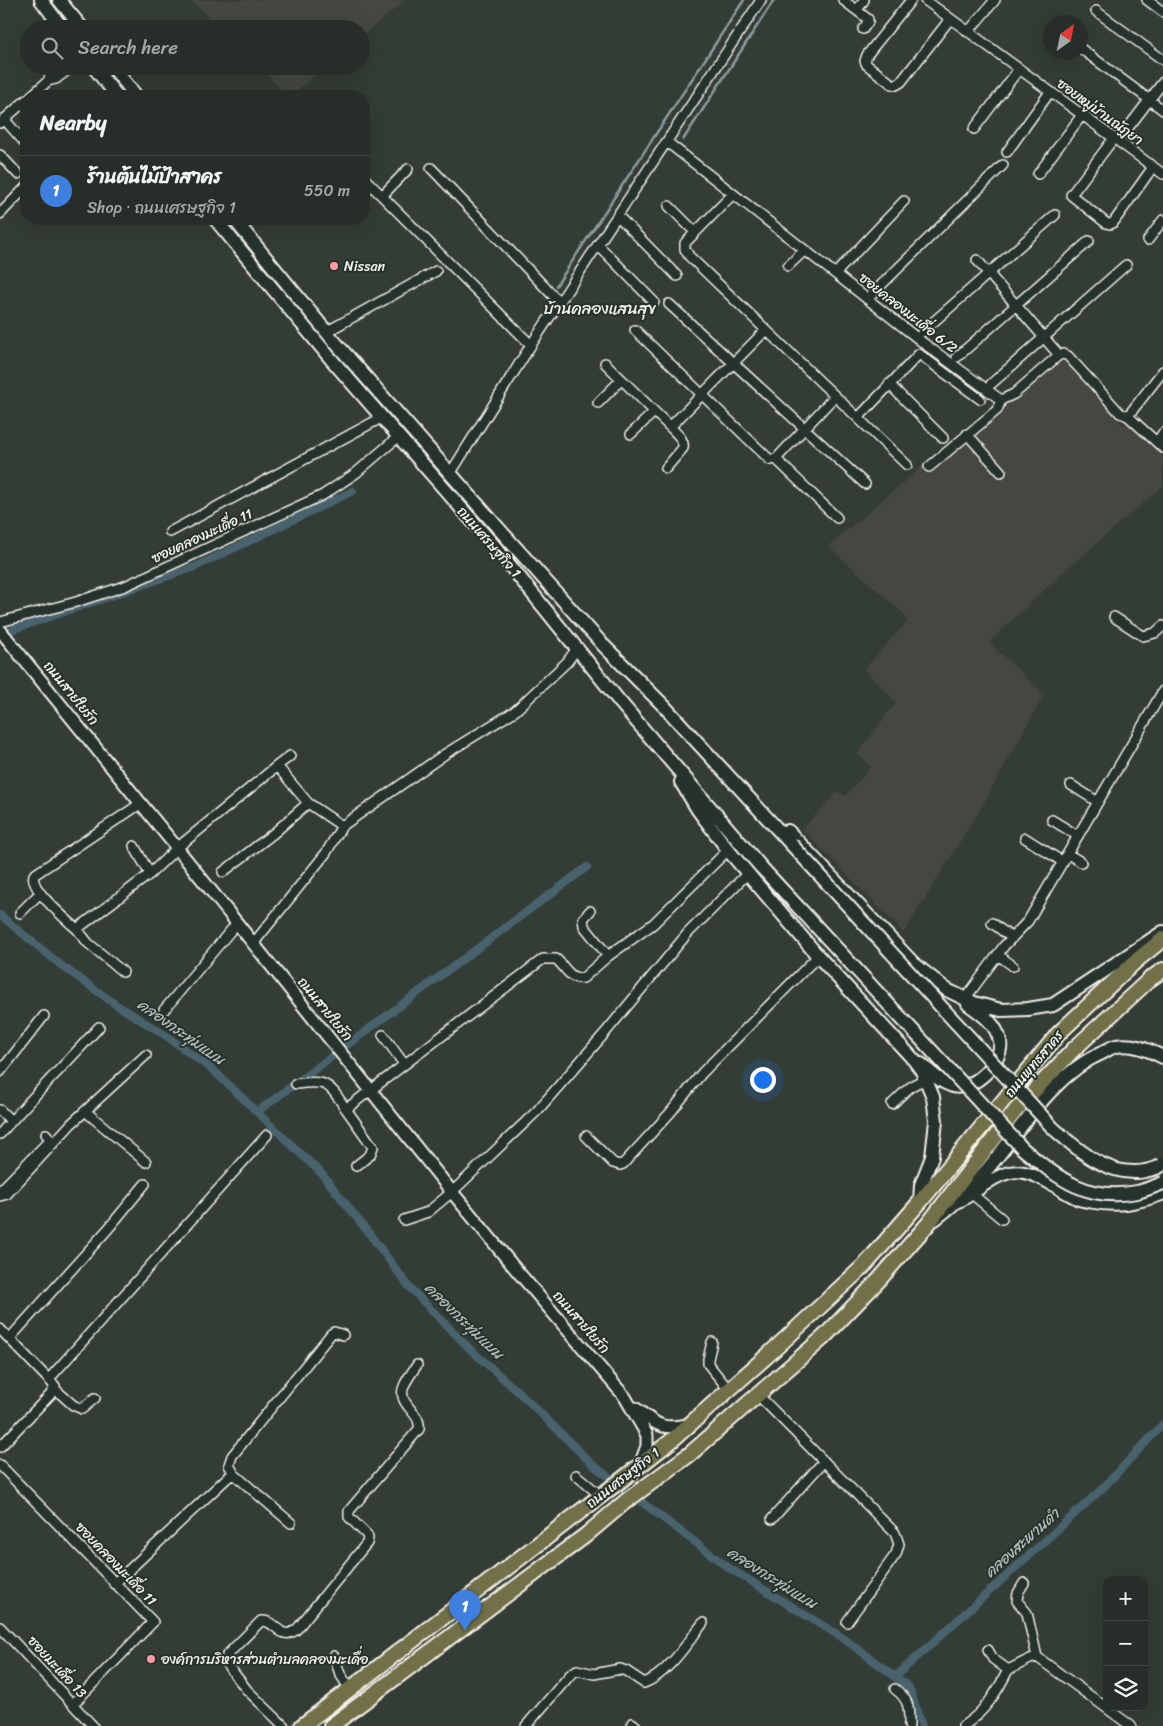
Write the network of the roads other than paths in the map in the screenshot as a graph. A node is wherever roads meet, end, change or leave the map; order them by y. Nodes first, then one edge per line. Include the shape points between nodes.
1 (41, 0) edge
2 (59, 0) edge
3 (761, 0) edge
4 (843, 0) edge
5 (911, 0) edge
6 (925, 0) edge
7 (995, 0) edge
8 (1147, 0) edge
9 (1096, 11) dead end
10 (1163, 12) edge
11 (950, 18) junction
12 (57, 20) edge
13 (76, 20) edge
14 (863, 29) dead end
15 (968, 32) junction
16 (1088, 54) edge
17 (1163, 60) edge
18 (1019, 69) junction
19 (50, 75) edge
20 (61, 75) edge
21 (100, 75) edge
22 (119, 75) edge
23 (48, 81) junction
24 (1163, 82) edge
25 (38, 90) edge
26 (112, 90) edge
27 (131, 90) edge
28 (1050, 92) junction
29 (1149, 100) junction
30 (20, 105) edge
31 (1163, 110) edge
32 (1082, 115) junction
33 (2, 121) edge
34 (974, 129) dead end
35 (20, 138) edge
36 (1116, 140) junction
37 (667, 142) junction
38 (1007, 152) dead end
39 (0, 155) edge
40 (1002, 164) dead end
41 (1153, 167) junction
42 (431, 168) dead end
43 (408, 169) dead end
44 (18, 174) dead end
45 (1038, 174) dead end
46 (1163, 174) edge
47 (370, 184) edge
48 (20, 193) edge
49 (733, 194) junction
50 (382, 196) junction
51 (904, 201) dead end
52 (669, 206) dead end
53 (0, 214) edge
54 (1055, 215) dead end
55 (618, 216) junction
56 (1163, 220) edge
57 (220, 225) edge
58 (239, 225) edge
59 (696, 232) junction
60 (1090, 240) dead end
61 (1148, 240) dead end
62 (598, 246) junction
63 (805, 250) junction
64 (977, 260) dead end
65 (1126, 265) dead end
66 (788, 266) dead end
67 (436, 272) dead end
68 (836, 273) junction
69 (989, 273) junction
70 (677, 276) dead end
71 (867, 299) junction
72 (654, 302) dead end
73 (560, 303) junction
74 (669, 304) dead end
75 (1017, 305) junction
76 (635, 330) dead end
77 (765, 331) junction
78 (922, 332) dead end
79 (330, 336) junction
80 (1044, 336) junction
81 (531, 345) junction
82 (323, 350) junction
83 (1059, 355) junction
84 (957, 357) dead end
85 (604, 363) dead end
86 (734, 363) junction
87 (1163, 371) edge
88 (621, 380) junction
89 (889, 384) junction
90 (992, 384) dead end
91 (702, 395) junction
92 (835, 396) junction
93 (980, 399) dead end
94 (1001, 400) junction
95 (598, 403) dead end
96 (654, 412) junction
97 (1128, 416) junction
98 (381, 418) junction
99 (858, 418) junction
100 (670, 427) junction
101 (805, 428) junction
102 (1163, 433) edge
103 (631, 434) dead end
104 (968, 434) junction
105 (398, 437) junction
106 (943, 438) dead end
107 (1160, 445) edge
108 (776, 459) junction
109 (907, 465) dead end
110 (929, 467) dead end
111 (666, 468) dead end
112 (1001, 472) dead end
113 (450, 474) junction
114 (865, 484) dead end
115 (837, 518) dead end
116 (170, 532) dead end
117 (1114, 618) dead end
118 (0, 622) edge
119 (1163, 626) edge
120 (0, 630) edge
121 (578, 648) junction
122 (1163, 691) edge
123 (707, 753) junction
124 (290, 756) dead end
125 (277, 766) junction
126 (676, 768) junction
127 (1071, 785) dead end
128 (1098, 802) junction
129 (308, 803) junction
130 (140, 804) junction
131 (1052, 820) dead end
132 (342, 826) junction
133 (1078, 836) junction
134 (1025, 838) dead end
135 (134, 846) dead end
136 (177, 848) junction
137 (728, 850) junction
138 (1065, 858) junction
139 (1081, 862) dead end
140 (223, 872) dead end
141 (748, 873) junction
142 (150, 874) junction
143 (40, 893) junction
144 (590, 911) dead end
145 (20, 913) dead end
146 (237, 923) junction
147 (992, 923) dead end
148 (77, 929) junction
149 (1163, 932) edge
150 (1012, 938) junction
151 (1163, 939) edge
152 (253, 944) junction
153 (998, 955) junction
154 (608, 956) junction
155 (818, 956) junction
156 (1013, 966) dead end
157 (1163, 970) edge
158 (123, 972) dead end
159 (947, 990) junction
160 (966, 999) junction
161 (164, 1010) dead end
162 (44, 1016) dead end
163 (100, 1027) dead end
164 (383, 1034) dead end
165 (901, 1046) junction
166 (146, 1055) dead end
167 (1163, 1058) edge
168 (404, 1064) junction
169 (0, 1072) edge
170 (926, 1080) junction
171 (296, 1084) dead end
172 (371, 1090) junction
173 (892, 1104) dead end
174 (346, 1109) junction
175 (0, 1110) edge
176 (85, 1111) junction
177 (11, 1121) junction
178 (0, 1134) edge
179 (46, 1134) dead end
180 (267, 1135) dead end
181 (586, 1136) dead end
182 (146, 1162) dead end
183 (1163, 1164) edge
184 (356, 1166) dead end
185 (1163, 1183) edge
186 (145, 1184) dead end
187 (0, 1191) edge
188 (452, 1192) junction
189 (972, 1194) junction
190 (1163, 1194) edge
191 (0, 1196) edge
192 (920, 1202) junction
193 (955, 1204) junction
194 (1002, 1219) dead end
195 (404, 1220) dead end
196 (928, 1224) junction
197 (0, 1329) edge
198 (343, 1335) dead end
199 (10, 1338) junction
200 (712, 1342) dead end
201 (417, 1365) dead end
202 (49, 1379) junction
203 (55, 1389) junction
204 (729, 1390) junction
205 (758, 1395) junction
206 (95, 1398) dead end
207 (630, 1403) junction
208 (690, 1424) junction
209 (0, 1447) edge
210 (824, 1462) junction
211 (0, 1465) edge
212 (635, 1470) junction
213 (234, 1474) junction
214 (576, 1475) dead end
215 (601, 1496) junction
216 (772, 1519) dead end
217 (291, 1523) dead end
218 (1024, 1583) dead end
219 (114, 1584) junction
220 (847, 1622) dead end
221 (703, 1623) dead end
222 (0, 1627) edge
223 (988, 1650) dead end
224 (334, 1656) dead end
225 (1036, 1657) junction
226 (1008, 1670) junction
227 (350, 1689) junction
228 (895, 1689) dead end
229 (73, 1704) junction
230 (333, 1725) edge
231 (93, 1726) edge
232 (284, 1726) edge
233 (302, 1726) edge
234 (526, 1726) edge
235 (910, 1726) edge
236 (963, 1726) edge
237 (1131, 1726) edge

1 - 12 main road
2 - 13 main road
3 - 37 street
4 - 14 street via 868,19
5 - 11 street via 865,61 892,84 901,82
6 - 11 street, ซอยหมู่บ้านณัฏยา
7 - 15 street
8 - 10 street
9 - 17 street
11 - 15 street, ซอยหมู่บ้านณัฏยา
15 - 18 street, ซอยหมู่บ้านณัฏยา
16 - 29 street
18 - 28 street, ซอยหมู่บ้านณัฏยา
18 - 34 street
19 - 23 street
20 - 23 street
21 - 26 main road
22 - 27 main road
23 - 25 street
24 - 29 street
28 - 32 street, ซอยหมู่บ้านณัฏยา
28 - 38 street
29 - 31 street
29 - 36 street
30 - 33 street
32 - 36 street, ซอยหมู่บ้านณัฏยา
32 - 45 street
33 - 35 street
36 - 41 street, ซอยหมู่บ้านณัฏยา
36 - 41 street via 1071,195 1106,223 1113,223
37 - 49 street, ซอยคลองมะเดื่อ 6/2
37 - 55 street
39 - 44 street
40 - 71 street
41 - 46 street, ซอยหมู่บ้านณัฏยา
42 - 73 street
43 - 50 street
47 - 50 street
48 - 53 street
49 - 59 street
49 - 63 street, ซอยคลองมะเดื่อ 6/2
50 - 81 street
51 - 68 street
52 - 59 street
54 - 69 street
55 - 62 street
55 - 70 street
56 - 61 street
57 - 82 main road, ถนนเศรษฐกิจ 1
58 - 79 main road, ถนนเศรษฐกิจ 1
59 - 77 street via 685,243 689,256
60 - 75 street
62 - 72 street
62 - 73 street
63 - 66 street
63 - 68 street, ซอยคลองมะเดื่อ 6/2
64 - 69 street
65 - 80 street
67 - 79 street
68 - 71 street, ซอยคลองมะเดื่อ 6/2
69 - 75 street
69 - 78 street
71 - 94 street, ซอยคลองมะเดื่อ 6/2
73 - 81 street
74 - 86 street
75 - 80 street
75 - 84 street
76 - 91 street
77 - 86 street
77 - 92 street
79 - 82 main road
79 - 113 main road, ถนนเศรษฐกิจ 1
80 - 83 street
80 - 90 street
81 - 113 street
82 - 98 main road, ถนนเศรษฐกิจ 1
83 - 94 street via 1014,394
83 - 97 street via 1068,356 1120,413
85 - 88 street
86 - 91 street
86 - 101 street
87 - 97 street
88 - 95 street
88 - 96 street
89 - 93 street via 919,354
89 - 99 street
89 - 106 street
91 - 100 street
91 - 108 street via 770,460
92 - 99 street
92 - 101 street
94 - 104 street via 997,410
96 - 100 street
96 - 103 street
97 - 107 street
98 - 105 main road, ถนนเศรษฐกิจ 1
98 - 116 street
99 - 109 street
100 - 111 street via 684,445
101 - 108 street
101 - 114 street
102 - 107 street
104 - 110 street
104 - 112 street
105 - 118 street, ซอยคลองมะเดื่อ 11 via 356,473 323,495 125,586
105 - 121 main road, ถนนเศรษฐกิจ 1 via 496,548
108 - 115 street
113 - 123 main road, ถนนเศรษฐกิจ 1 via 604,646
117 - 119 street via 1143,636 1155,633
120 - 130 street, ถนนสายใยรัก
121 - 126 main road, ถนนเศรษฐกิจ 1
121 - 132 street via 515,711 445,754
122 - 128 street
123 - 159 main road via 734,775 913,963
123 - 183 main road, ถนนเศรษฐกิจ 1, bridge via 1053,1128 1080,1152 1105,1166 1134,1173
124 - 125 street
125 - 129 street
125 - 136 street
126 - 137 main road via 690,798
126 - 185 main road, ถนนเศรษฐกิจ 1, bridge via 761,867 1023,1149 1052,1174 1082,1190 1109,1195 1138,1192
127 - 128 street
128 - 133 street
129 - 132 street
129 - 140 street
130 - 136 street, ถนนสายใยรัก
130 - 143 street via 38,871 33,879
131 - 133 street
132 - 152 street via 326,852
133 - 138 street
134 - 138 street
135 - 142 street
136 - 142 street
136 - 146 street, ถนนสายใยรัก
137 - 141 main road
137 - 154 street via 653,924
138 - 139 street
138 - 150 street via 1028,922
141 - 155 main road
141 - 188 street via 687,934 537,1111
142 - 148 street
143 - 145 street
143 - 148 street
144 - 154 street via 583,919 584,926
146 - 152 street, ถนนสายใยรัก
146 - 161 street
147 - 150 street
148 - 158 street via 88,943
149 - 160 main road via 1053,1004 1002,1010
150 - 153 street
151 - 192 main road, ถนนพุทธสาคร via 1059,1033
152 - 172 street, ถนนสายใยรัก
153 - 156 street
153 - 160 street
154 - 168 street via 579,979 570,976 556,959 543,959
155 - 165 main road
155 - 181 street via 702,1073 623,1164 613,1162
157 - 196 main road, ถนนพุทธสาคร via 1074,1049 1016,1110
159 - 160 main road
159 - 165 main road via 996,1028 1001,1043 990,1069 974,1082 955,1087 932,1074
162 - 169 street
163 - 177 street
164 - 168 street
165 - 170 main road
166 - 176 street
167 - 193 main road via 1142,1046 1116,1046 1090,1058 1068,1074 1046,1097
168 - 172 street
170 - 173 street via 913,1084
170 - 192 main road via 933,1097 936,1121 932,1157 921,1185
171 - 174 street via 322,1082 333,1090
172 - 174 street
172 - 188 street, ถนนสายใยรัก
174 - 184 street via 373,1147 370,1155
175 - 177 street
176 - 182 street
176 - 191 street via 17,1185
177 - 178 street
179 - 187 street via 50,1140
180 - 202 street
186 - 199 street via 108,1230
188 - 195 street via 428,1212
188 - 207 street, ถนนสายใยรัก
189 - 190 street via 996,1177 1024,1172 1078,1200 1109,1205 1141,1202
189 - 193 street
189 - 194 street
192 - 204 main road, ถนนเศรษฐกิจ 1 via 865,1265
193 - 196 main road
196 - 205 main road, ถนนเศรษฐกิจ 1 via 824,1338
197 - 199 street
198 - 213 street via 331,1334 249,1435 230,1460
199 - 202 street
200 - 204 street via 708,1364
201 - 232 street via 404,1385 402,1398 417,1418 419,1429 349,1510 349,1517 367,1535 367,1543 297,1630 284,1634 269,1622 261,1621 227,1655 226,1663 234,1675
202 - 203 street
203 - 206 street via 82,1409
203 - 209 street
204 - 208 main road, ถนนเศรษฐกิจ 1
205 - 210 street
205 - 230 main road, ถนนเศรษฐกิจ 1 via 690,1454 586,1535
207 - 208 street, ถนนสายใยรัก via 653,1423 664,1427
207 - 212 street, ถนนสายใยรัก via 647,1435 647,1446
208 - 212 main road, ถนนเศรษฐกิจ 1
210 - 216 street
210 - 220 street via 895,1533 900,1544
211 - 219 street, ซอยคลองมะเดื่อ 11
212 - 215 main road, ถนนเศรษฐกิจ 1
213 - 217 street
213 - 219 street
214 - 215 street
215 - 227 main road, ถนนเศรษฐกิจ 1
218 - 225 street via 1017,1601 1027,1613
219 - 229 street, ซอยคลองมะเดื่อ 11 via 153,1622
221 - 234 street via 655,1678 644,1683 620,1669 594,1674 578,1670
222 - 229 street, ซอยมะเดื่อ 13
223 - 226 street via 993,1660
224 - 227 street
225 - 226 street
225 - 237 street
226 - 236 street via 988,1704
227 - 233 main road, ถนนเศรษฐกิจ 1
228 - 235 street via 907,1700
229 - 231 street, ซอยมะเดื่อ 13

